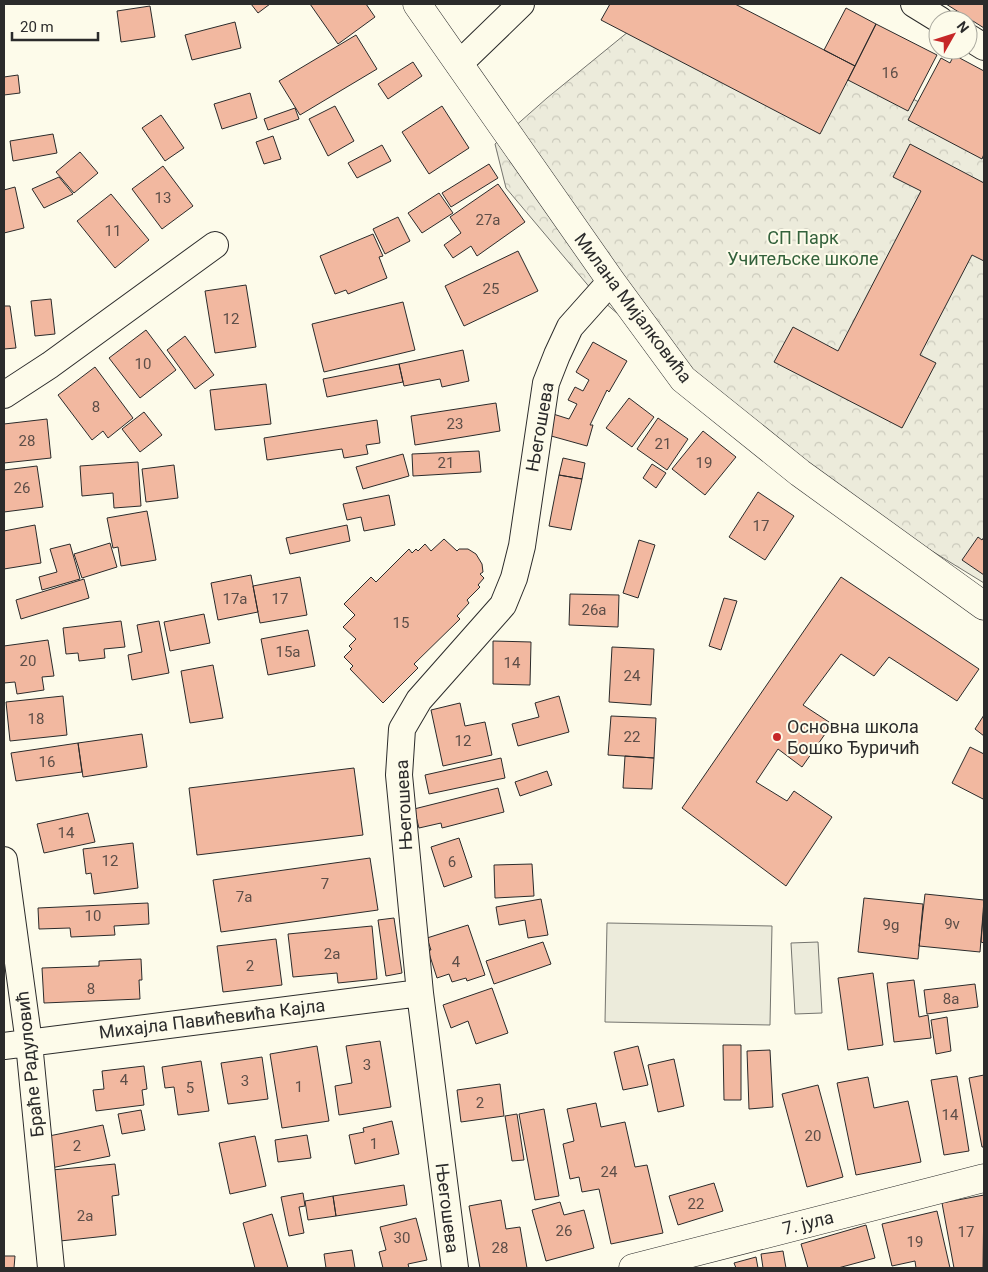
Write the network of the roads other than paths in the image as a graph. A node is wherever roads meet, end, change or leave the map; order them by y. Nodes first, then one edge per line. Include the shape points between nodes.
1 (417, 4) edge
2 (521, 4) edge
3 (914, 4) edge
4 (928, 13) edge
5 (459, 64) junction
6 (215, 245) dead end
7 (611, 281) junction
8 (4, 395) edge
9 (984, 606) edge
10 (4, 860) edge
11 (420, 993) junction
12 (16, 1044) edge
13 (984, 1178) edge
14 (51, 1268) edge
15 (455, 1268) edge
16 (632, 1268) edge

1 - 5 street, Милана Мијалковића
2 - 5 street
3 - 4 street
5 - 7 street, Милана Мијалковића
6 - 8 street
7 - 9 street, Милана Мијалковића via 683,379 800,473
7 - 11 street, Његошева via 570,327 546,383 522,546 504,605 419,700 402,729 399,775
10 - 12 street, Браће Радуловић
11 - 12 street, Михајла Павићевића Кајла
11 - 15 street, Његошева
12 - 14 street, Браће Радуловић
13 - 16 street, 7. јула

